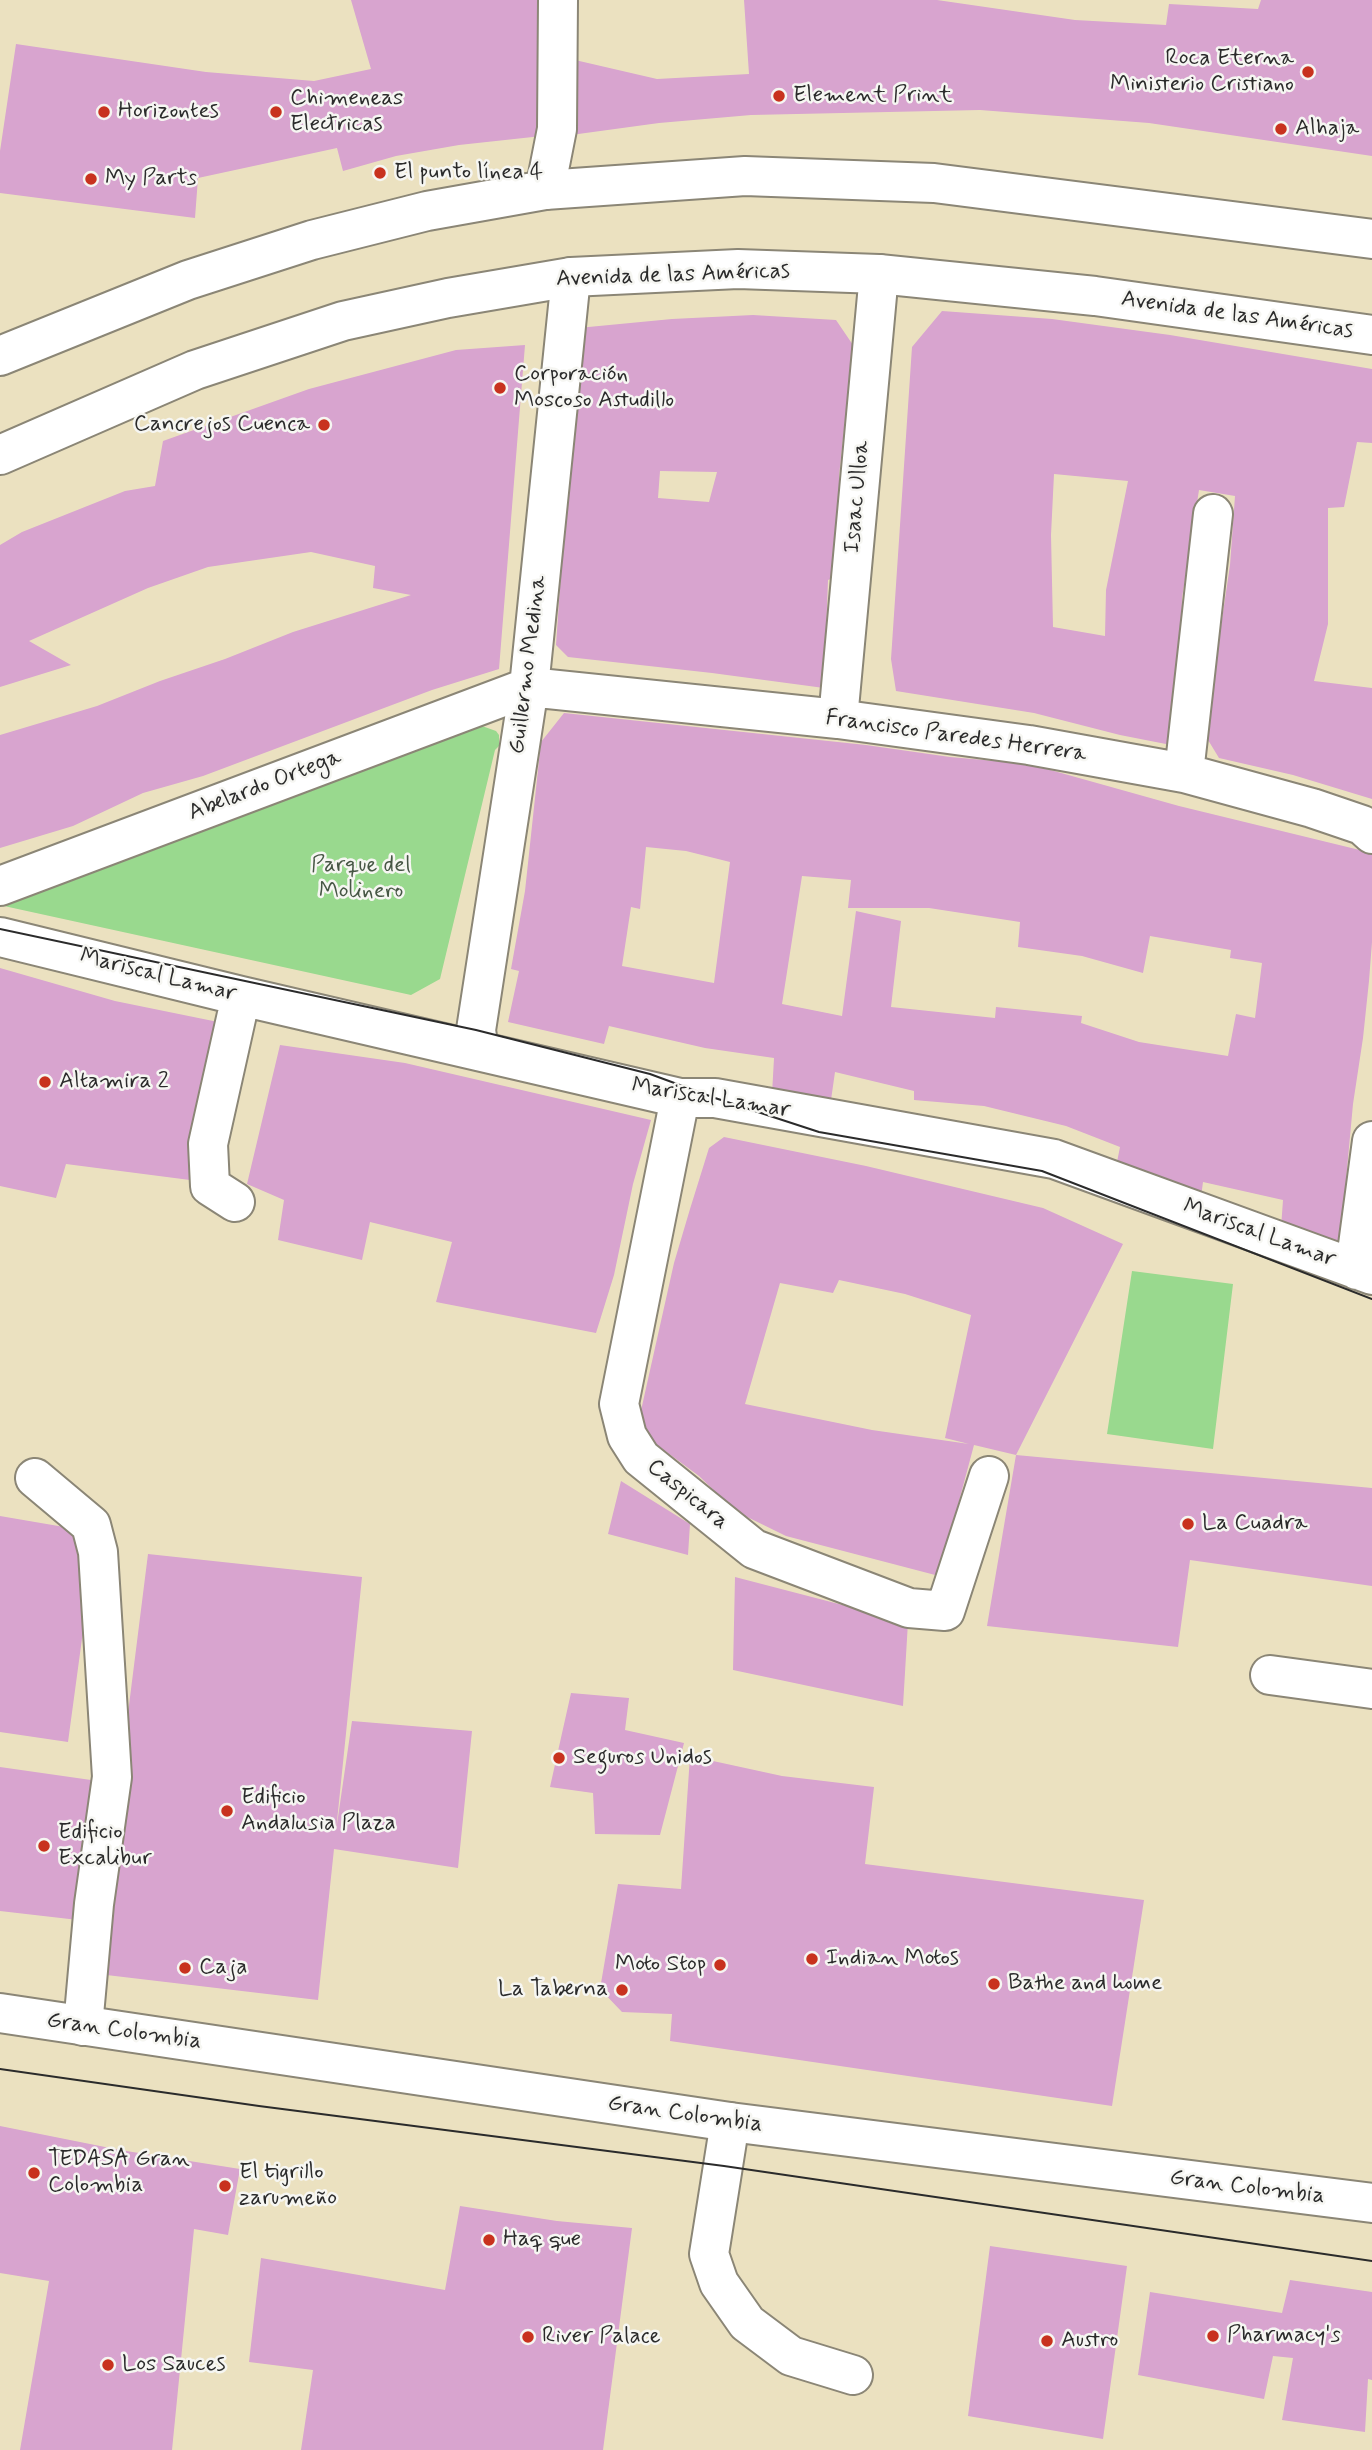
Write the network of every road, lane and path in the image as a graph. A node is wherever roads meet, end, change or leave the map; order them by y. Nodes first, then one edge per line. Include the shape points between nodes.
1 (558, 0) edge
2 (545, 190) junction
3 (1372, 239) edge
4 (879, 274) junction
5 (571, 277) junction
6 (1372, 335) edge
7 (0, 356) edge
8 (0, 455) edge
9 (1213, 514) dead end
10 (529, 687) junction
11 (838, 719) junction
12 (1184, 773) junction
13 (1372, 834) edge
14 (0, 886) edge
15 (0, 937) edge
16 (241, 996) junction
17 (479, 1051) junction
18 (680, 1098) junction
19 (1372, 1141) edge
20 (235, 1202) dead end
21 (1364, 1273) edge
22 (989, 1476) dead end
23 (35, 1478) dead end
24 (1270, 1675) dead end
25 (1372, 1689) edge
26 (0, 2013) edge
27 (83, 2026) junction
28 (730, 2122) junction
29 (1372, 2203) edge
30 (853, 2375) dead end

1 - 2 street via 557,129
2 - 3 street via 744,176 934,183
2 - 7 street via 427,211 312,240 188,280
4 - 5 street, Avenida de las Américas via 738,269
4 - 6 street, Avenida de las Américas via 1096,296
4 - 11 street, Isaac Ulloa
5 - 8 street, Avenida de las Américas via 343,321 195,370
5 - 10 street, Guillermo Medina
9 - 12 street
10 - 11 street, Francisco Paredes Herrera
10 - 14 street, Abelardo Ortega
10 - 17 street, Guillermo Medina via 475,1030
11 - 12 street, Francisco Paredes Herrera via 1029,745
12 - 13 street, Francisco Paredes Herrera via 1312,808 1362,825
15 - 16 street, Mariscal Lamar
16 - 17 street, Mariscal Lamar
16 - 20 street via 208,1144 211,1186
17 - 18 street, Mariscal Lamar
18 - 21 street, Mariscal Lamar via 715,1098 1054,1159
18 - 22 street, Caspicara via 619,1404 626,1436 641,1458 754,1549 909,1608 945,1611
19 - 21 street via 1356,1260
23 - 27 street via 90,1525 98,1552 112,1777
24 - 25 street
26 - 27 street, Gran Colombia
27 - 28 street, Gran Colombia
28 - 29 street, Gran Colombia
28 - 30 street via 709,2254 719,2283 747,2323 791,2356

